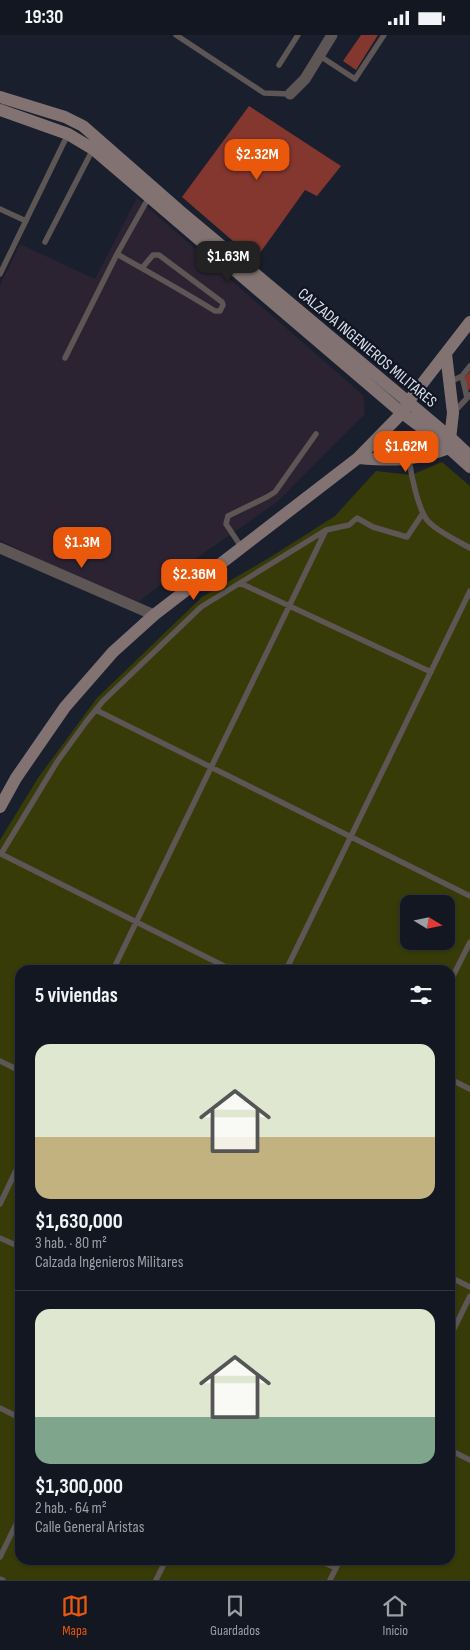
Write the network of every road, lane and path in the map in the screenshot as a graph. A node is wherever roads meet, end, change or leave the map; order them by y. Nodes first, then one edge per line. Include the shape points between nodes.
1 (298, 35) edge
2 (332, 35) edge
3 (384, 35) edge
4 (179, 36) edge
5 (320, 56) junction
6 (279, 65) dead end
7 (290, 95) joint
8 (0, 97) edge
9 (0, 110) edge
10 (68, 134) junction
11 (93, 149) junction
12 (149, 197) junction
13 (0, 209) edge
14 (26, 221) junction
15 (45, 242) dead end
16 (117, 254) junction
17 (142, 268) junction
18 (0, 274) edge
19 (470, 322) edge
20 (446, 354) junction
21 (65, 358) dead end
22 (470, 366) edge
23 (462, 376) junction
24 (450, 382) junction
25 (469, 396) edge
26 (405, 408) junction
27 (453, 413) junction
28 (316, 434) dead end
29 (450, 443) junction
30 (470, 456) edge
31 (358, 458) junction
32 (409, 459) junction
33 (470, 467) edge
34 (423, 513) junction
35 (326, 530) junction
36 (0, 548) edge
37 (242, 548) junction
38 (470, 548) edge
39 (240, 583) junction
40 (470, 591) edge
41 (290, 606) junction
42 (154, 615) junction
43 (431, 672) junction
44 (96, 710) junction
45 (211, 767) junction
46 (0, 807) edge
47 (351, 836) junction
48 (470, 895) edge
49 (136, 922) junction
50 (470, 942) edge
51 (115, 965) edge
52 (222, 965) edge
53 (288, 965) edge
54 (455, 973) edge
55 (0, 1061) edge
56 (15, 1068) edge
57 (455, 1082) edge
58 (470, 1089) edge
59 (15, 1173) edge
60 (0, 1204) edge
61 (0, 1238) edge
62 (15, 1245) edge
63 (455, 1280) edge
64 (470, 1287) edge
65 (470, 1296) edge
66 (455, 1327) edge
67 (0, 1409) edge
68 (15, 1416) edge
69 (455, 1452) edge
70 (470, 1460) edge
71 (15, 1526) edge
72 (0, 1557) edge
73 (164, 1565) edge
74 (329, 1565) edge
75 (338, 1565) edge
76 (336, 1568) junction
77 (156, 1580) edge
78 (330, 1580) edge

1 - 6 lane
2 - 5 street
3 - 5 lane via 355,79
4 - 7 lane via 264,93
5 - 7 street
8 - 26 main road, CALZADA INGENIEROS MILITARES via 65,117 83,126
9 - 10 main road, CALZADA INGENIEROS MILITARES
10 - 11 main road, CALZADA INGENIEROS MILITARES
10 - 14 lane
11 - 12 main road, CALZADA INGENIEROS MILITARES
11 - 15 lane
12 - 16 lane
12 - 26 main road, CALZADA INGENIEROS MILITARES
13 - 14 lane
14 - 18 lane
16 - 17 lane
16 - 21 lane
17 - 17 lane via 153,255 159,255 222,302 220,311
19 - 20 main road
20 - 24 main road
20 - 26 main road
22 - 23 lane
23 - 24 lane
23 - 25 lane
24 - 27 main road
25 - 27 lane
26 - 29 main road, CALZADA INGENIEROS MILITARES
26 - 31 main road
27 - 29 main road
28 - 37 lane via 275,492 228,516 226,524
29 - 30 main road, CALZADA INGENIEROS MILITARES
29 - 32 main road via 426,456
29 - 33 main road, CALZADA INGENIEROS MILITARES
31 - 32 main road
31 - 37 main road
32 - 34 lane
34 - 35 lane via 407,537 373,527 357,518 349,525
34 - 38 lane via 433,525
35 - 39 lane
35 - 41 lane
36 - 42 street
37 - 42 main road
39 - 41 lane
39 - 44 lane via 202,607
40 - 43 lane
41 - 43 lane
41 - 45 lane
42 - 46 main road via 114,651 70,701 16,778
43 - 47 lane
44 - 45 lane
44 - 49 lane via 56,762 1,854
45 - 47 lane
45 - 49 lane
47 - 48 lane
47 - 53 lane
49 - 51 lane
49 - 52 lane
50 - 54 lane
55 - 56 lane
57 - 58 lane
59 - 60 lane
61 - 62 lane
63 - 64 lane
65 - 66 lane
67 - 68 lane
69 - 70 lane
71 - 72 lane
73 - 77 lane
74 - 76 lane
75 - 76 lane
76 - 78 lane

